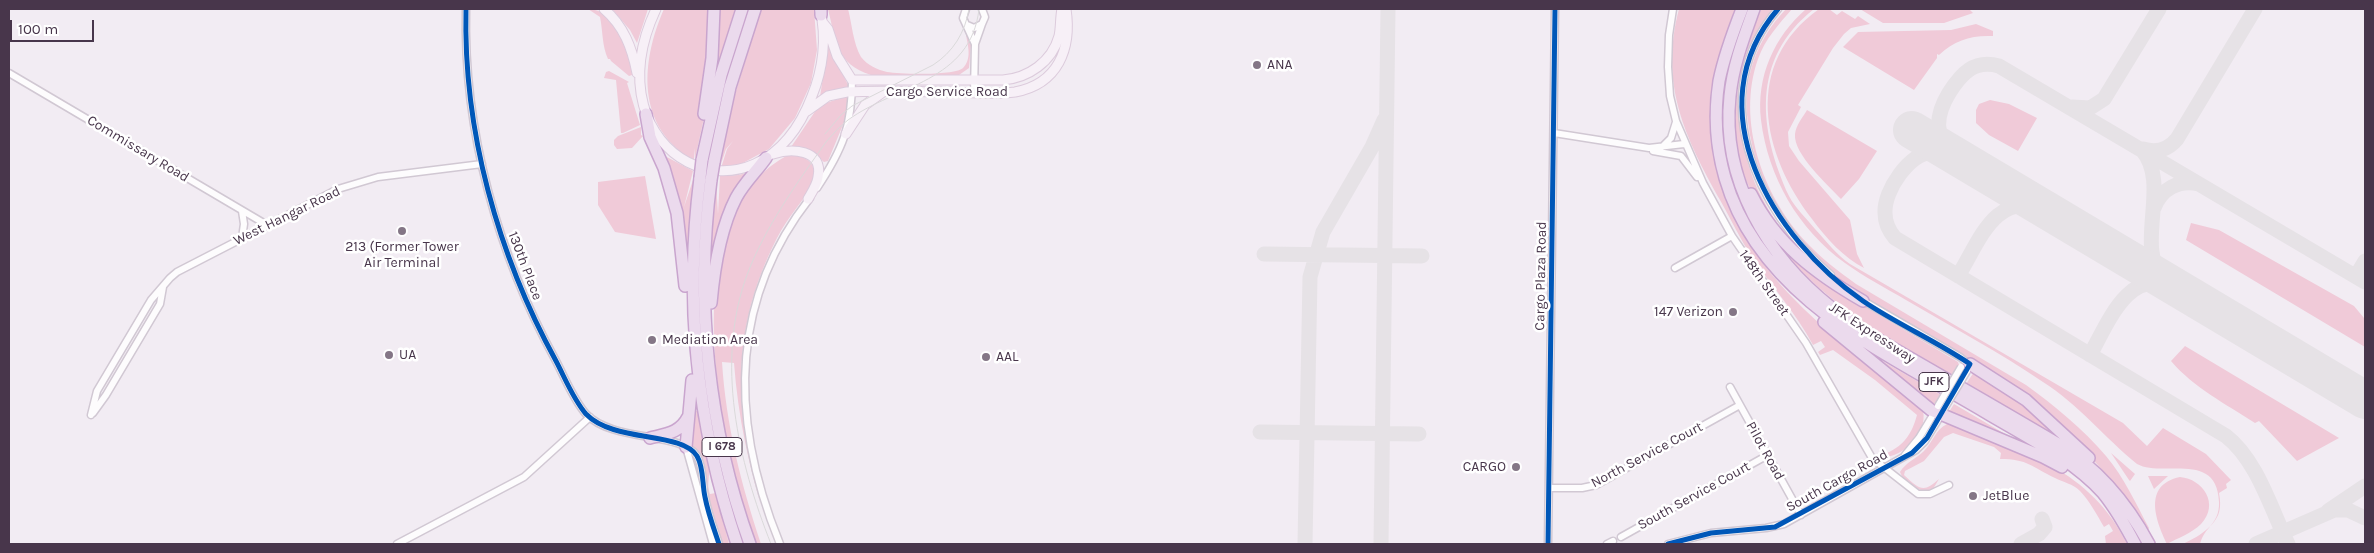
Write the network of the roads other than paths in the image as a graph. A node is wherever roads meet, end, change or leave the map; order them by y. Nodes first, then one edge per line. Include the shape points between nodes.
1 (466, 9) edge
2 (604, 9) edge
3 (656, 9) edge
4 (714, 9) edge
5 (742, 9) edge
6 (755, 9) edge
7 (966, 9) edge
8 (982, 9) edge
9 (1062, 9) edge
10 (1066, 9) edge
11 (1555, 9) edge
12 (1673, 9) edge
13 (1737, 9) edge
14 (1742, 9) edge
15 (1754, 9) edge
16 (1778, 9) edge
17 (821, 13) edge
18 (982, 24) junction
19 (967, 25) junction
20 (975, 44) junction
21 (9, 73) edge
22 (640, 79) junction
23 (852, 80) junction
24 (974, 80) junction
25 (1730, 88) junction
26 (852, 91) junction
27 (884, 91) junction
28 (974, 92) junction
29 (1717, 102) junction
30 (804, 113) junction
31 (646, 114) junction
32 (1676, 122) junction
33 (1554, 133) junction
34 (846, 134) junction
35 (705, 144) junction
36 (1684, 144) junction
37 (1638, 147) junction
38 (1661, 148) junction
39 (767, 156) junction
40 (708, 161) junction
41 (482, 164) junction
42 (706, 179) junction
43 (1703, 183) junction
44 (808, 199) junction
45 (242, 211) junction
46 (1742, 221) junction
47 (267, 225) junction
48 (1732, 236) junction
49 (242, 238) junction
50 (1675, 268) dead end
51 (163, 286) junction
52 (1864, 301) junction
53 (694, 331) junction
54 (707, 347) junction
55 (1966, 366) junction
56 (1730, 387) dead end
57 (1740, 405) junction
58 (1939, 410) junction
59 (690, 413) junction
60 (590, 417) junction
61 (650, 438) junction
62 (686, 447) junction
63 (1768, 455) junction
64 (1884, 467) junction
65 (1949, 485) dead end
66 (1549, 488) junction
67 (2114, 491) junction
68 (1801, 515) junction
69 (1621, 537) dead end
70 (2133, 540) edge
71 (397, 544) edge
72 (712, 544) edge
73 (719, 544) edge
74 (737, 544) edge
75 (750, 544) edge
76 (780, 544) edge
77 (1548, 544) edge
78 (1668, 544) edge
79 (2149, 544) edge

1 - 41 street, 130th Place via 471,96
2 - 22 street via 626,36
3 - 22 street via 645,39
4 - 35 highway via 712,58 703,121
5 - 35 highway, I 678 via 720,75
6 - 40 highway, I 678
7 - 19 street via 963,18
8 - 18 street via 985,16
9 - 24 street, Cargo Service Road via 1057,40 1040,66 1013,79
10 - 28 street, Cargo Service Road via 1064,50 1050,76 1031,88 1015,92
11 - 33 street, Cargo Plaza Road
12 - 32 street, 148th Street via 1668,67
13 - 29 highway via 1716,75
14 - 29 highway, JFK Expressway / JFK via 1724,60
15 - 25 highway, JFK Expressway / JFK
16 - 52 street via 1755,43 1744,76 1741,111 1748,143 1762,184 1783,223 1818,263
17 - 23 street via 837,56
17 - 30 street via 823,50 820,70
18 - 19 street via 974,28
18 - 20 street
19 - 20 street
20 - 24 street
21 - 45 street, Commissary Road
22 - 31 street
23 - 24 street, Cargo Service Road
23 - 26 street
24 - 28 street
25 - 52 highway via 1738,158 1744,179 1760,211 1790,250
25 - 67 highway, JFK Expressway / JFK via 1730,139 1743,193 1764,234 1802,281 1857,326 2067,450
26 - 27 street, Cargo Service Road
26 - 30 street, Cargo Service Road via 831,95
26 - 34 street
27 - 28 street, Cargo Service Road
27 - 34 street via 865,105
29 - 46 highway, JFK Expressway / JFK via 1721,163
30 - 39 street via 787,138
31 - 39 street via 654,133 664,145 692,165 709,170 732,170
31 - 53 highway via 650,137 664,168 677,213 684,259 686,309
32 - 36 street, 148th Street
32 - 38 street via 1671,138
33 - 37 street
33 - 66 street, Cargo Plaza Road
34 - 44 street via 830,168
35 - 40 highway, I 678
36 - 38 street
36 - 43 street, 148th Street
37 - 38 street
37 - 43 street via 1678,154
39 - 44 street via 794,149 812,156 819,174
39 - 54 highway via 737,196 724,229 714,279
40 - 42 highway, I 678, bridge
41 - 47 street, West Hangar Road via 367,180 324,195
41 - 60 street, 130th Place via 502,237 524,296 572,392
42 - 53 highway, I 678 via 693,255
42 - 54 highway, I 678
43 - 48 street, 148th Street
44 - 76 street via 788,228 766,272 745,357 745,402 750,441
45 - 47 street, Commissary Road
45 - 49 street
46 - 58 highway via 1753,248 1795,296
46 - 70 highway, JFK Expressway / JFK via 1770,263 1814,306 1860,338 2074,467 2103,494
47 - 49 street, West Hangar Road
48 - 50 street
48 - 64 street, 148th Street via 1806,343 1872,458
49 - 51 street, West Hangar Road via 177,272
51 - 51 street, West Hangar Road via 151,300 97,392 91,415 160,304
52 - 55 street
53 - 59 highway
53 - 74 highway, I 678 via 708,436
54 - 75 highway, I 678 via 720,437
55 - 58 street, South Cargo Road, bridge
55 - 67 highway via 2015,392 2045,416 2092,461
56 - 57 street, Pilot Road
57 - 63 street, Pilot Road
57 - 66 street, North Service Court via 1596,485
58 - 64 street, South Cargo Road via 1922,444
58 - 70 highway via 2067,470 2100,498
59 - 61 highway via 679,430
59 - 62 highway
60 - 61 street, 130th Place via 610,430
60 - 71 street via 524,477
61 - 62 street, 130th Place
62 - 72 street
62 - 73 street via 700,463 705,496
63 - 68 street, Pilot Road
63 - 69 street, South Service Court
64 - 65 street, 148th Street via 1918,494 1930,494
64 - 68 street, South Cargo Road
66 - 77 street, Cargo Plaza Road
67 - 79 highway, JFK Expressway / JFK
68 - 78 street, South Cargo Road via 1771,528 1719,532

